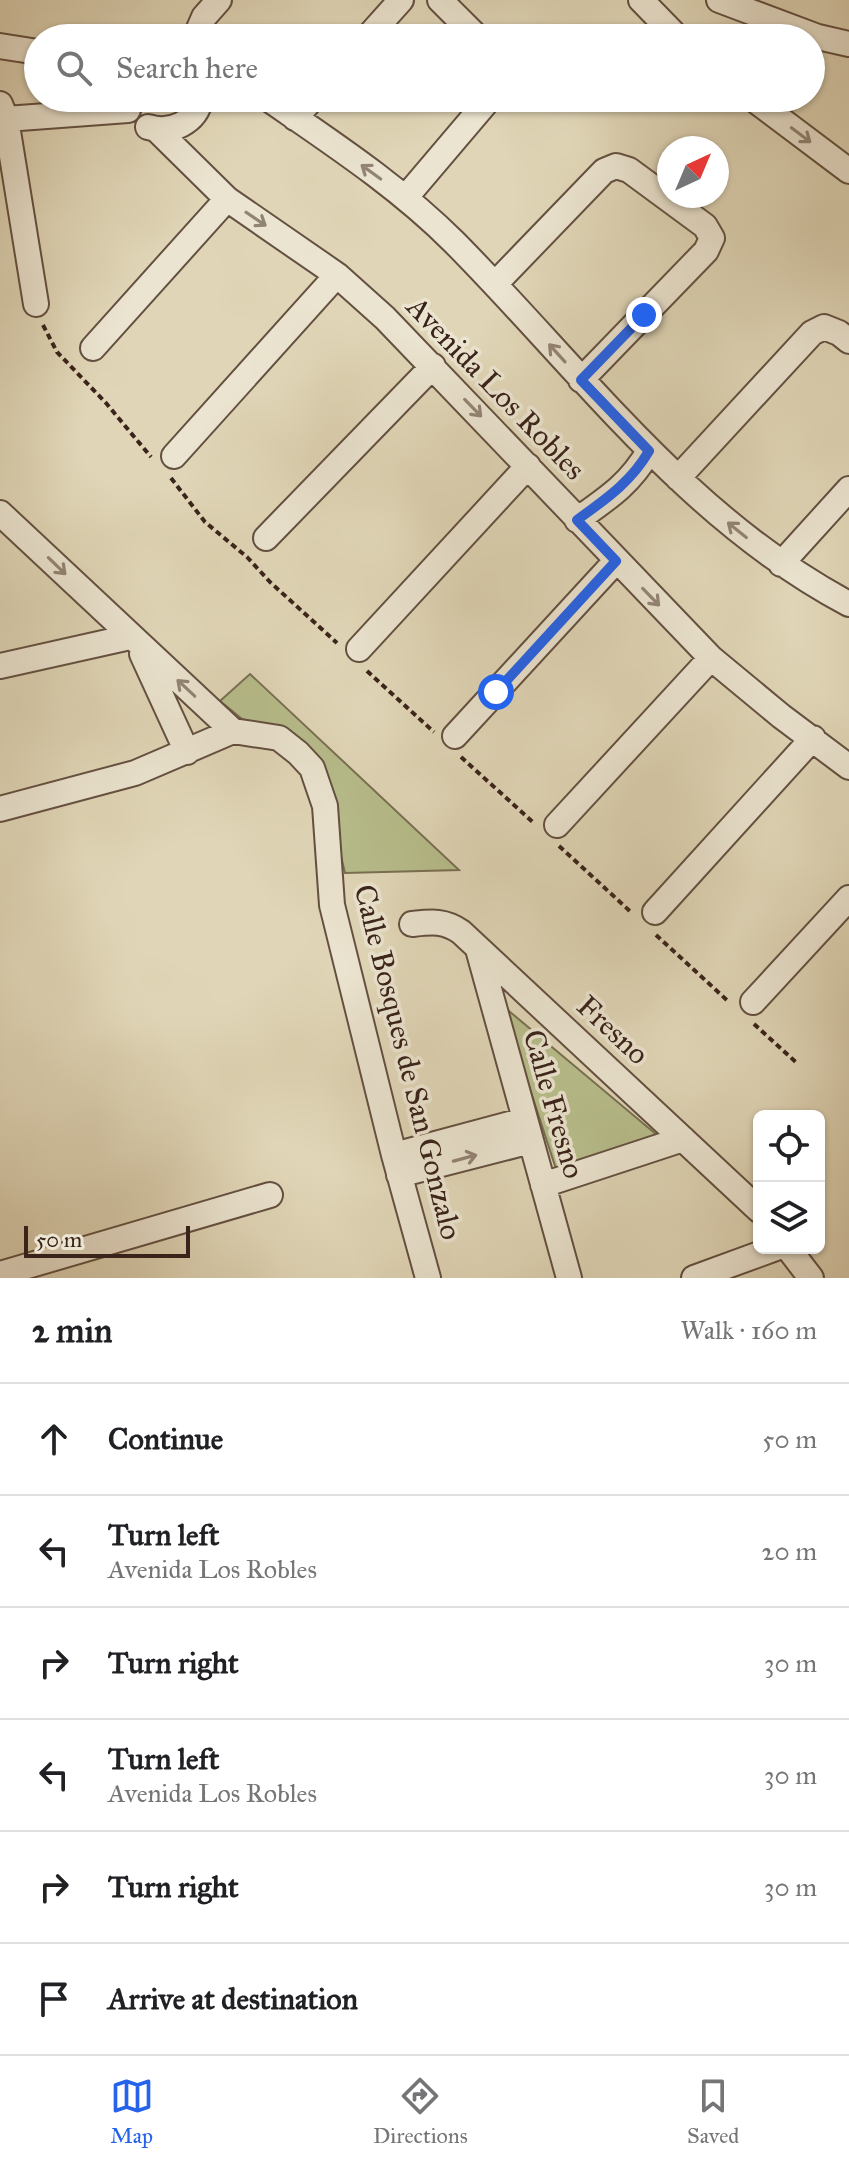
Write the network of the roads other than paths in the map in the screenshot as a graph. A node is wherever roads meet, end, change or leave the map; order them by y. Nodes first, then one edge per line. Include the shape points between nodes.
1 (401, 0) edge
2 (440, 0) edge
3 (641, 0) edge
4 (719, 0) edge
5 (380, 24) edge
6 (464, 24) edge
7 (664, 24) edge
8 (783, 24) edge
9 (825, 39) edge
10 (849, 44) edge
11 (0, 46) edge
12 (24, 50) edge
13 (24, 110) edge
14 (3, 111) edge
15 (132, 112) edge
16 (195, 112) edge
17 (287, 112) edge
18 (300, 112) edge
19 (478, 112) edge
20 (771, 112) edge
21 (295, 118) junction
22 (157, 130) junction
23 (849, 171) edge
24 (406, 197) junction
25 (227, 199) junction
26 (337, 275) junction
27 (495, 284) junction
28 (36, 304) road end
29 (849, 341) edge
30 (93, 348) dead end
31 (433, 366) junction
32 (581, 380) junction
33 (649, 451) junction
34 (165, 463) road end
35 (528, 466) junction
36 (678, 478) junction
37 (849, 489) edge
38 (0, 513) edge
39 (577, 520) junction
40 (266, 538) dead end
41 (616, 561) junction
42 (781, 564) junction
43 (849, 604) edge
44 (134, 640) junction
45 (354, 654) road end
46 (711, 658) junction
47 (0, 666) edge
48 (233, 731) junction
49 (813, 738) junction
50 (449, 740) road end
51 (187, 752) junction
52 (849, 767) edge
53 (0, 809) edge
54 (549, 831) road end
55 (849, 898) edge
56 (645, 917) road end
57 (412, 924) dead end
58 (477, 947) junction
59 (748, 1011) road end
60 (528, 1130) junction
61 (683, 1139) junction
62 (397, 1165) junction
63 (543, 1185) junction
64 (270, 1195) dead end
65 (753, 1204) edge
66 (760, 1254) edge
67 (793, 1254) edge
68 (5, 1273) edge
69 (54, 1278) edge
70 (428, 1278) edge
71 (569, 1278) edge
72 (694, 1278) edge
73 (811, 1278) edge

1 - 5 street
2 - 6 street
3 - 7 street
4 - 8 street
9 - 10 street
11 - 12 street
13 - 14 street
14 - 28 street
15 - 22 street, Avenida Los Robles via 140,123
16 - 22 street via 183,124
17 - 21 street
18 - 21 street
19 - 24 street
20 -> 23 street
24 -> 21 street
22 - 25 street, Avenida Los Robles
24 - 27 street
25 -> 26 street, Avenida Los Robles
25 - 30 street
26 - 31 street, Avenida Los Robles
26 - 34 street
32 -> 27 street
27 - 32 street via 604,171 616,166 705,226 712,238 706,251
29 - 36 street via 824,327 812,333
31 -> 35 street, Avenida Los Robles
31 - 40 street
32 - 33 street
33 - 36 street
33 - 39 street via 622,488
35 - 39 street, Avenida Los Robles
35 - 45 street
42 -> 36 street
37 - 42 street
38 -> 44 street
39 - 41 street, Avenida Los Robles
41 -> 46 street, Avenida Los Robles
41 - 50 street
42 - 43 street
44 - 47 street
48 -> 44 street
44 - 51 street
46 - 49 street, Avenida Los Robles
46 - 54 street
48 - 51 street
48 - 62 street, Calle Bosques de San Gonzalo via 279,738 312,768 325,806 332,905
49 - 52 street, Avenida Los Robles
49 - 56 street
51 - 53 street via 135,773
55 - 59 street
57 - 58 street, Fresno via 444,923
58 - 60 street, Calle Fresno
58 - 61 street, Fresno
60 - 62 street
60 - 63 street, Calle Fresno
61 - 63 street
61 - 65 street, Fresno
62 - 70 street, Calle Bosques de San Gonzalo
63 - 71 street, Calle Fresno
64 - 68 street
66 - 72 street
67 - 73 street
68 - 69 street via 37,1272

